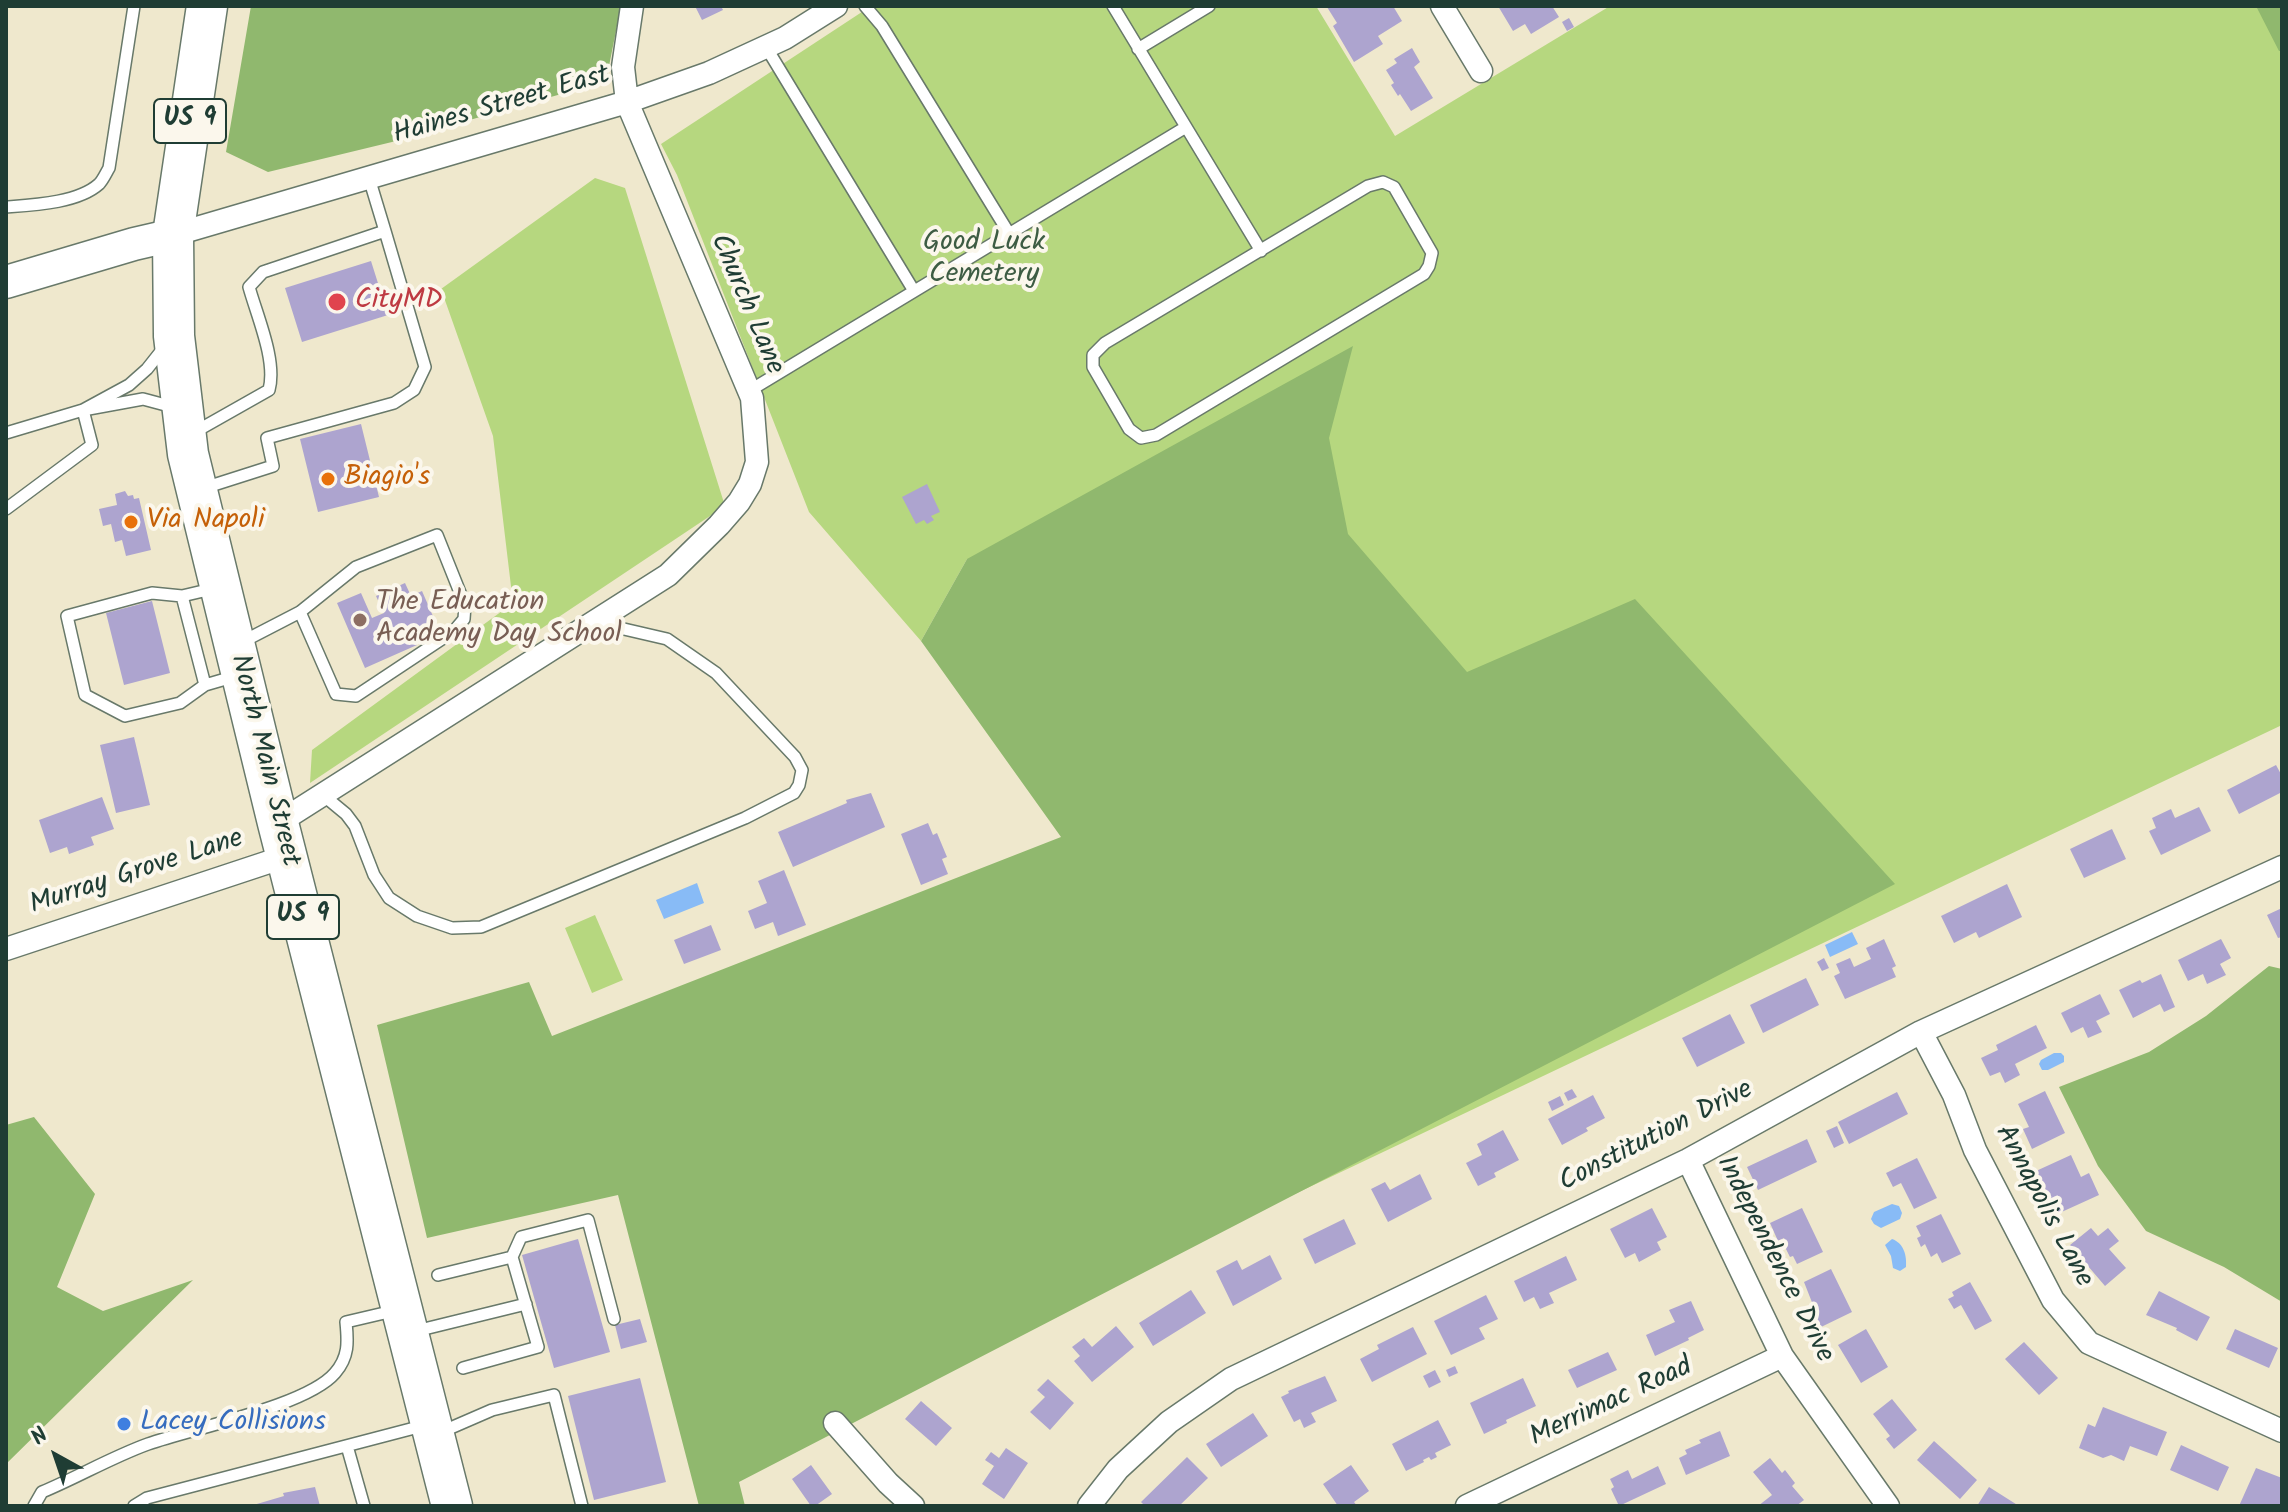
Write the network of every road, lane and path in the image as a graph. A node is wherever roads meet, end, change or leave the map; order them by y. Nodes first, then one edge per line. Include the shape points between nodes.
1 (134, 6) edge
2 (207, 6) edge
3 (632, 6) edge
4 (836, 6) edge
5 (865, 6) edge
6 (1113, 6) edge
7 (1209, 6) edge
8 (1442, 6) edge
9 (766, 47) junction
10 (1138, 49) junction
11 (1481, 71) dead end
12 (627, 102) junction
13 (1186, 127) junction
14 (369, 178) junction
15 (6, 207) edge
16 (385, 231) junction
17 (173, 235) junction
18 (1010, 235) junction
19 (1261, 251) junction
20 (6, 282) edge
21 (914, 291) junction
22 (174, 336) junction
23 (749, 391) junction
24 (83, 410) junction
25 (184, 423) junction
26 (6, 433) edge
27 (196, 490) junction
28 (6, 509) edge
29 (220, 587) junction
30 (182, 596) junction
31 (300, 612) junction
32 (594, 622) junction
33 (227, 668) junction
34 (323, 795) junction
35 (283, 840) junction
36 (2282, 867) edge
37 (6, 949) edge
38 (1921, 1032) junction
39 (1688, 1160) junction
40 (512, 1257) junction
41 (438, 1275) dead end
42 (526, 1304) junction
43 (614, 1319) dead end
44 (405, 1321) junction
45 (1782, 1356) junction
46 (463, 1368) dead end
47 (835, 1423) dead end
48 (432, 1430) junction
49 (2282, 1431) edge
50 (347, 1446) junction
51 (34, 1506) edge
52 (134, 1506) edge
53 (364, 1506) edge
54 (452, 1506) edge
55 (582, 1506) edge
56 (913, 1506) edge
57 (1089, 1506) edge
58 (1467, 1506) edge
59 (1888, 1506) edge

1 - 15 lane via 109,168 101,183 44,204
2 - 17 highway, North Main Street / US 9
3 - 12 street, Church Lane via 623,67
4 - 9 street, Haines Street East
5 - 18 lane
6 - 10 lane
7 - 10 lane
8 - 11 street
9 - 12 street, Haines Street East
9 - 21 lane
10 - 13 lane
12 - 14 street, Haines Street East
12 - 23 street, Church Lane
13 - 18 lane
13 - 19 lane
14 - 16 lane
14 - 17 street, Haines Street East
16 - 25 lane via 263,272 249,287 268,356 269,390
16 - 27 lane via 425,367 414,390 394,403 267,438 273,466
17 - 20 street
17 - 22 highway, North Main Street / US 9
18 - 21 lane
19 - 19 lane via 1383,182 1394,187 1432,253 1424,274 1156,435 1141,438 1129,429 1093,367 1093,355
21 - 23 lane
22 - 24 lane via 129,385
22 - 25 highway, North Main Street / US 9
23 - 32 street, Church Lane via 757,462 739,502 668,575
24 - 25 lane via 143,399
24 - 26 lane
24 - 28 lane via 92,445
25 - 27 highway, North Main Street / US 9
27 - 29 highway, North Main Street / US 9
29 - 30 lane
29 - 33 highway, North Main Street / US 9
30 - 33 lane
30 - 33 lane via 152,593 67,616 85,695 125,716 180,703
31 - 31 lane via 356,567 437,535 465,605 464,619 454,631 356,696 336,694
31 - 33 lane
32 - 34 street, Church Lane
32 - 34 lane via 667,639 716,673 795,757 802,770 794,793 481,927 452,928 417,916 389,898 355,826
33 - 35 highway, North Main Street / US 9
34 - 35 street, Church Lane
35 - 37 street, Murray Grove Lane
35 - 44 highway, North Main Street / US 9
36 - 38 street, Constitution Drive
38 - 39 street, Constitution Drive
38 - 49 street, Annapolis Lane via 2053,1300 2089,1343
39 - 45 street, Independence Drive
39 - 57 street, Constitution Drive via 1231,1379 1169,1422 1118,1469
40 - 41 lane
40 - 42 lane
40 - 43 lane via 521,1237 588,1220
42 - 44 lane
42 - 46 lane via 538,1347
44 - 48 highway, North Main Street / US 9
44 - 51 lane via 346,1322 348,1348 335,1374 318,1388 132,1450 42,1492
45 - 58 street, Merrimac Road
45 - 59 street, Independence Drive
47 - 56 street
48 - 50 lane
48 - 54 highway, North Main Street / US 9
48 - 55 lane via 554,1395
50 - 52 lane via 147,1498
50 - 53 lane

